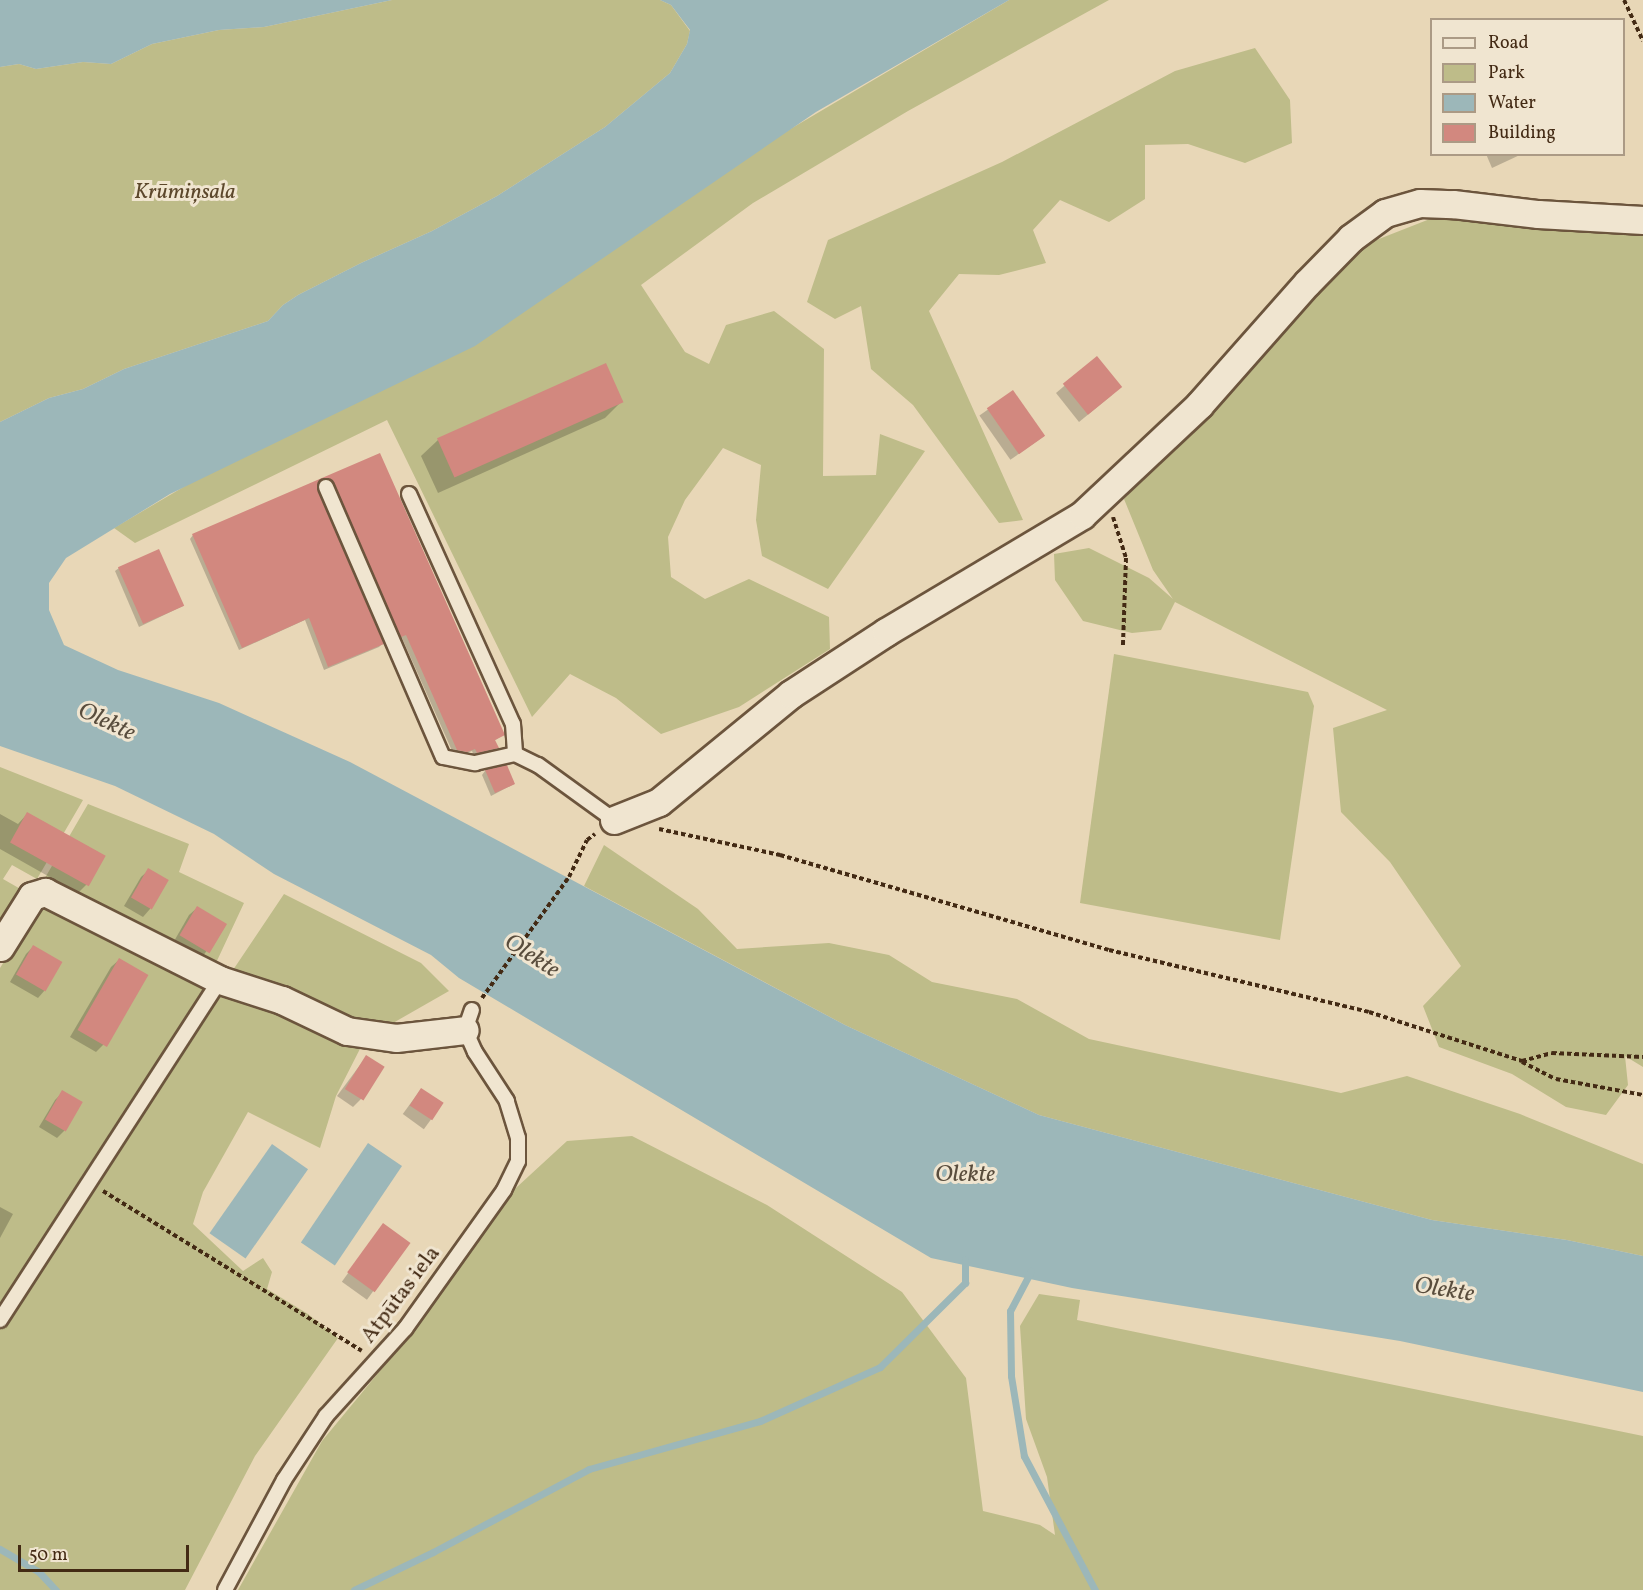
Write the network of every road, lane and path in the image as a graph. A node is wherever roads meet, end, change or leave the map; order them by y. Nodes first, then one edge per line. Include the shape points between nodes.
1 (1624, 0) edge
2 (1643, 41) edge
3 (1643, 220) edge
4 (326, 487) dead end
5 (410, 494) dead end
6 (1105, 494) junction
7 (1122, 645) dead end
8 (515, 754) junction
9 (614, 820) junction
10 (587, 840) dead end
11 (0, 946) edge
12 (220, 980) junction
13 (484, 995) dead end
14 (469, 1020) joint
15 (1643, 1057) edge
16 (1522, 1061) junction
17 (1643, 1095) edge
18 (88, 1182) junction
19 (0, 1320) edge
20 (378, 1360) junction
21 (225, 1590) edge

1 - 2 path
3 - 6 street via 1431,203 1385,213 1351,238 1199,405
4 - 8 lane via 443,757 475,763
5 - 8 lane via 513,724
6 - 7 path via 1126,558
6 - 9 street via 1070,524 886,632 791,694 659,802
8 - 9 lane via 538,765
9 - 16 path via 780,855 1109,950 1369,1012
10 - 13 path via 569,878
11 - 12 street via 32,896 45,892
12 - 14 street via 282,1000 347,1031 396,1038
12 - 18 lane
14 - 20 lane, Atpūtas iela via 475,1052 507,1101 518,1138 518,1161 504,1190 405,1329
15 - 16 path via 1552,1053
16 - 17 path via 1556,1078
18 - 19 lane
18 - 20 path
20 - 21 lane, Atpūtas iela via 320,1425 284,1480

